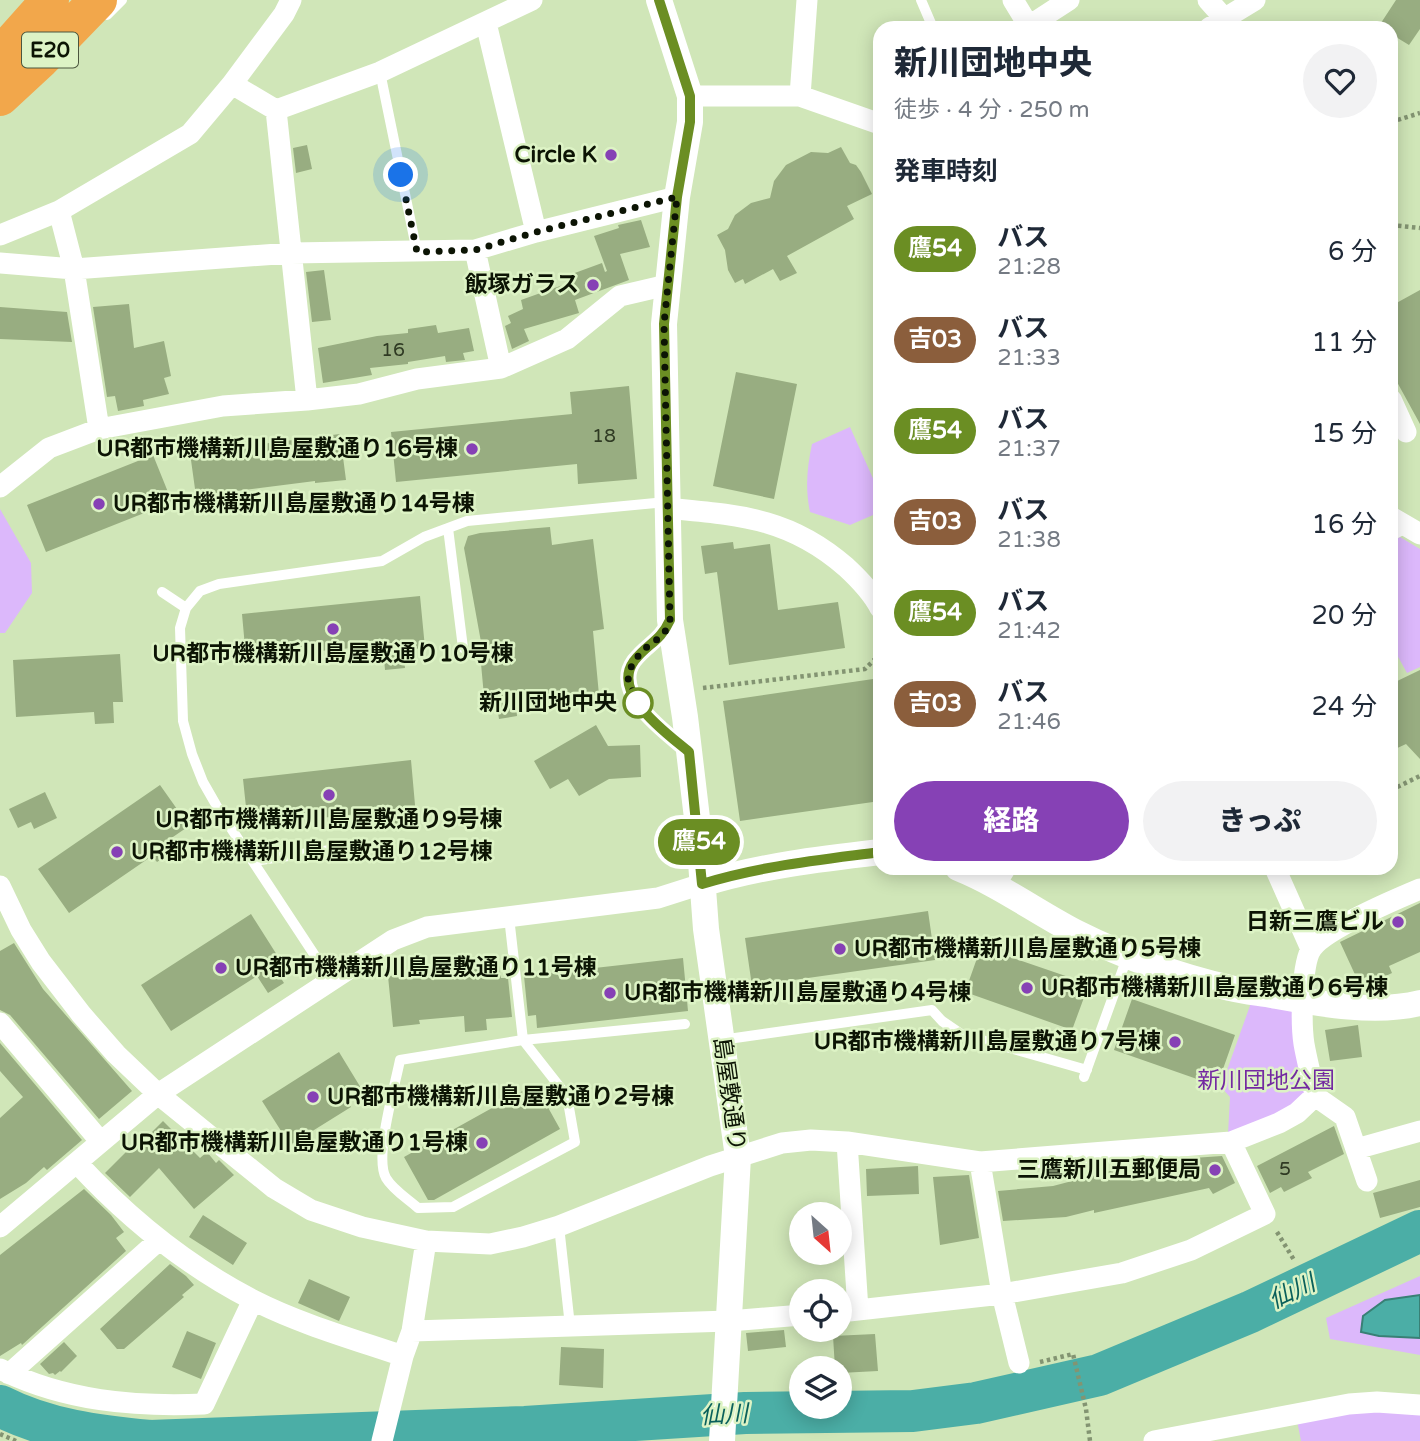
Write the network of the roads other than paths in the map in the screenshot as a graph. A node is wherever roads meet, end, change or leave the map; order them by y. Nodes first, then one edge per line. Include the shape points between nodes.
1 (50, 0) edge
2 (122, 0) edge
3 (291, 0) edge
4 (532, 0) edge
5 (659, 0) edge
6 (807, 0) edge
7 (921, 0) edge
8 (1013, 0) edge
9 (1069, 0) edge
10 (1208, 0) edge
11 (1255, 0) edge
12 (97, 12) edge
13 (930, 21) edge
14 (1026, 21) edge
15 (1039, 21) edge
16 (1216, 21) edge
17 (1220, 21) edge
18 (486, 23) junction
19 (0, 56) edge
20 (49, 68) dead end
21 (380, 72) junction
22 (232, 84) junction
23 (690, 96) junction
24 (800, 96) junction
25 (0, 97) edge
26 (0, 104) edge
27 (276, 110) junction
28 (873, 122) edge
29 (677, 197) junction
30 (59, 211) junction
31 (536, 232) junction
32 (0, 235) edge
33 (475, 250) junction
34 (417, 252) junction
35 (291, 253) junction
36 (0, 262) edge
37 (74, 270) junction
38 (667, 285) junction
39 (501, 368) junction
40 (307, 400) junction
41 (1398, 415) edge
42 (99, 429) junction
43 (1406, 432) edge
44 (0, 487) edge
45 (666, 505) junction
46 (448, 528) junction
47 (162, 592) dead end
48 (873, 599) edge
49 (186, 608) junction
50 (670, 620) junction
51 (463, 648) dead end
52 (689, 752) junction
53 (330, 850) dead end
54 (873, 853) edge
55 (253, 861) junction
56 (1278, 875) edge
57 (1006, 878) edge
58 (702, 884) junction
59 (0, 886) edge
60 (1420, 889) edge
61 (509, 916) junction
62 (1311, 949) junction
63 (1128, 955) junction
64 (331, 980) junction
65 (1304, 1001) junction
66 (1420, 1003) edge
67 (0, 1023) edge
68 (685, 1024) dead end
69 (523, 1040) junction
70 (722, 1040) junction
71 (158, 1094) junction
72 (1315, 1096) junction
73 (1420, 1131) edge
74 (101, 1142) junction
75 (846, 1142) junction
76 (1231, 1142) junction
77 (1356, 1149) junction
78 (738, 1157) junction
79 (980, 1161) junction
80 (77, 1163) junction
81 (1367, 1181) dead end
82 (3, 1219) edge
83 (559, 1226) junction
84 (159, 1241) junction
85 (426, 1241) junction
86 (848, 1279) edge
87 (1002, 1294) junction
88 (253, 1300) junction
89 (852, 1311) edge
90 (789, 1316) edge
91 (729, 1321) junction
92 (570, 1326) junction
93 (412, 1331) junction
94 (403, 1356) junction
95 (1026, 1363) road end
96 (4, 1371) edge
97 (1420, 1405) edge
98 (382, 1441) edge
99 (722, 1441) edge
100 (1154, 1441) edge

1 - 19 highway
2 - 12 lane
3 - 22 street
4 - 18 street
5 - 23 street, 島屋敷通り
6 - 24 street
7 - 13 lane
8 - 14 street
9 - 15 street
10 - 16 street
11 - 17 street
12 - 25 highway, E20
18 - 21 street
18 - 31 street
20 - 26 lane
21 - 27 street
21 - 34 lane
22 - 27 street
22 - 30 street via 190,134
23 - 24 street
23 - 29 street, 島屋敷通り
24 - 28 street
27 - 35 street
29 - 31 street
29 - 38 street, 島屋敷通り
30 - 32 street
30 - 37 street
31 - 33 street
33 - 34 street
33 - 39 street
34 - 35 street
35 - 37 street
35 - 40 street
36 - 37 street
37 - 42 street
38 - 39 street via 620,296 567,338
38 - 45 street, 島屋敷通り
39 - 40 street
40 - 42 street via 223,406
41 - 43 street
42 - 44 street via 49,448
45 - 46 lane via 467,520
45 - 48 street via 788,528 832,555
45 - 50 street, 島屋敷通り
46 - 49 lane via 382,561 219,584 200,592
46 - 51 lane
47 - 49 lane
49 - 55 lane via 180,628 183,721 203,782
50 - 52 street, 島屋敷通り
50 - 52 lane via 664,634 632,664 628,680 645,714
52 - 58 street, 島屋敷通り
53 - 55 lane
54 - 58 street via 739,872
55 - 64 lane
56 - 62 street
57 - 63 street via 1074,931
58 - 61 street via 658,898
58 - 70 street, 島屋敷通り
59 - 71 street via 41,961 116,1054
60 - 62 street via 1373,910
61 - 64 street via 427,927 393,940
61 - 69 lane
62 - 65 street
63 - 65 street via 1232,989
63 - 70 lane via 1085,1074 961,1034 932,1010
64 - 71 street
65 - 66 street via 1391,1007
65 - 72 street via 1304,1041
67 - 74 street
68 - 69 lane
69 - 69 lane via 567,1096 575,1142 453,1207 418,1208 385,1177 380,1160 400,1060
70 - 78 street, 島屋敷通り
71 - 74 street
71 - 85 street via 274,1188 312,1210
72 - 76 street via 1279,1123
72 - 77 street via 1345,1116
73 - 77 street
74 - 80 street
75 - 78 street via 782,1143
75 - 79 street
75 - 86 street
76 - 79 street
76 - 87 street via 1265,1214 1191,1250 1122,1273
77 - 81 street
78 - 83 street
78 - 91 street, 島屋敷通り
79 - 87 street
80 - 82 street
80 - 84 street
83 - 85 street via 490,1244
83 - 92 lane
84 - 88 street
84 - 96 street
85 - 93 street
87 - 89 street
87 - 95 street
88 - 94 street
88 - 96 street via 204,1404 155,1406 78,1397
90 - 91 street
91 - 92 street
91 - 99 street, 島屋敷通り
92 - 93 street
93 - 94 street
94 - 98 street
97 - 100 street via 1349,1404

